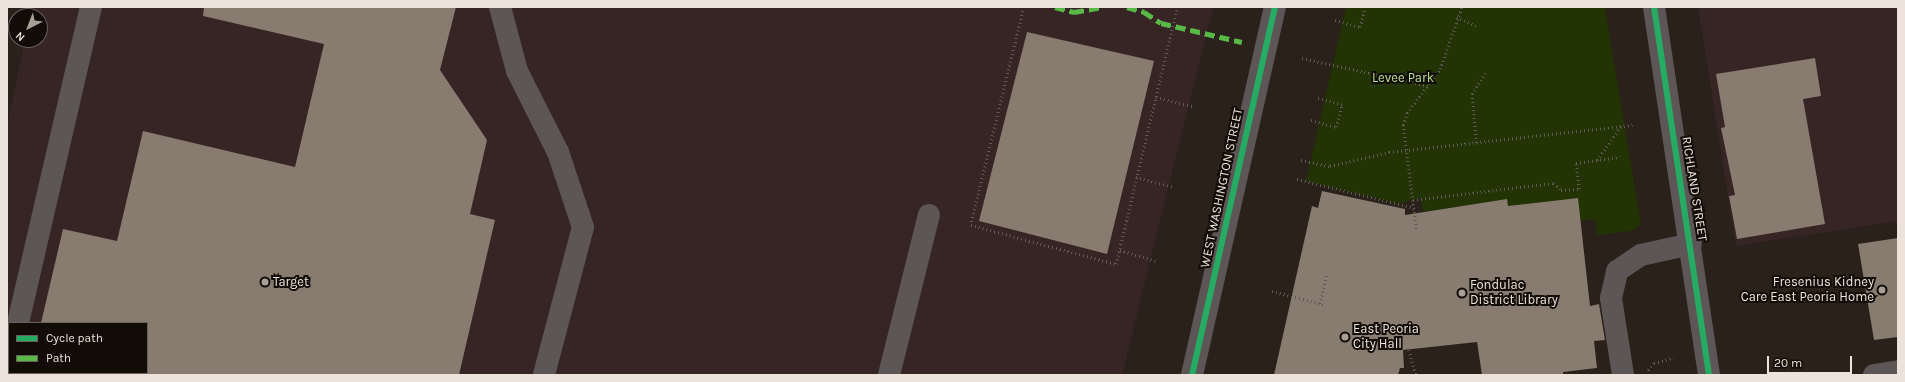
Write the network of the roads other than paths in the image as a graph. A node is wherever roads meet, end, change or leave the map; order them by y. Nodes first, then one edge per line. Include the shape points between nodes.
1 (92, 7) edge
2 (500, 7) edge
3 (1275, 7) edge
4 (1654, 7) edge
5 (929, 215) dead end
6 (1691, 244) junction
7 (18, 322) edge
8 (1898, 371) edge
9 (544, 375) edge
10 (890, 375) edge
11 (1192, 375) edge
12 (1623, 375) edge
13 (1709, 375) edge
14 (1874, 375) edge

1 - 7 street
2 - 9 street via 517,71 558,152 583,227
3 - 11 street, WEST WASHINGTON STREET
4 - 6 street, RICHLAND STREET
5 - 10 street
6 - 12 street via 1641,255 1617,272 1611,298
6 - 13 street, RICHLAND STREET
8 - 14 street

